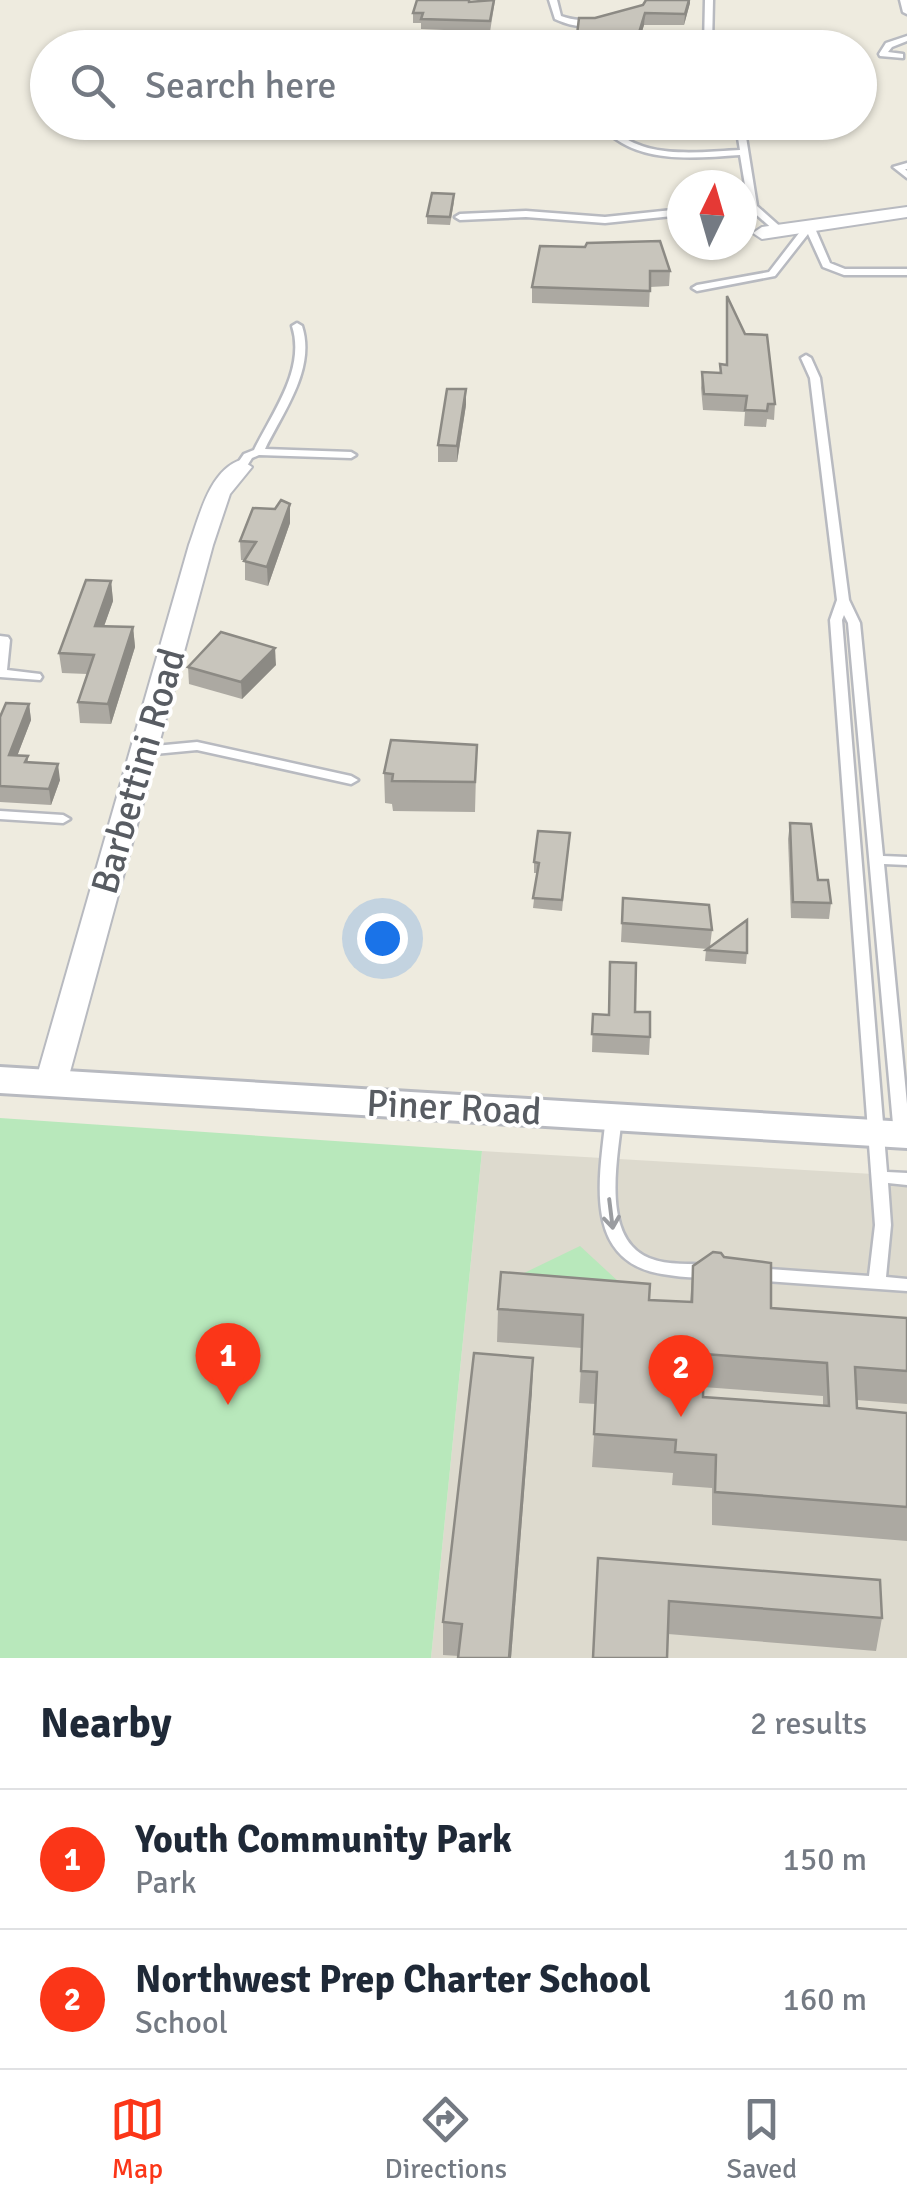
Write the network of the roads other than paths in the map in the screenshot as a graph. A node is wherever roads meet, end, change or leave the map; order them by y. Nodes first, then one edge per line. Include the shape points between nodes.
1 (553, 0) edge
2 (709, 0) edge
3 (904, 0) edge
4 (907, 12) edge
5 (603, 19) edge
6 (708, 30) edge
7 (907, 38) edge
8 (900, 56) dead end
9 (618, 140) edge
10 (742, 140) edge
11 (744, 152) junction
12 (907, 166) edge
13 (745, 170) edge
14 (907, 174) edge
15 (907, 212) edge
16 (667, 214) edge
17 (757, 217) edge
18 (460, 218) dead end
19 (809, 226) junction
20 (770, 232) joint
21 (907, 272) edge
22 (697, 288) dead end
23 (297, 326) dead end
24 (806, 358) dead end
25 (351, 455) dead end
26 (250, 460) junction
27 (843, 600) junction
28 (0, 640) edge
29 (36, 677) dead end
30 (144, 751) junction
31 (351, 780) dead end
32 (0, 815) edge
33 (63, 819) dead end
34 (878, 860) junction
35 (907, 861) edge
36 (0, 1080) edge
37 (51, 1083) junction
38 (614, 1116) junction
39 (895, 1134) edge
40 (880, 1177) junction
41 (907, 1179) edge
42 (723, 1272) edge
43 (742, 1273) edge
44 (877, 1282) junction
45 (907, 1285) edge

1 - 5 lane via 564,21
2 - 6 lane
3 - 4 lane
7 - 8 lane via 883,54
9 - 11 lane via 664,154
10 - 11 lane
11 - 13 lane
12 - 14 lane via 897,167
15 - 19 street
16 - 18 lane via 605,220
17 - 20 lane
19 - 20 street
19 - 21 lane via 826,265 844,272
19 - 22 lane via 772,274
23 - 26 lane via 303,336 297,376
24 - 27 lane via 816,378
25 - 26 lane
26 - 30 street, Barbettini Road via 218,493
27 - 34 lane via 854,623
27 - 39 lane via 836,620
28 - 29 lane via 0,672
30 - 31 lane via 197,746
30 - 37 street, Barbettini Road
32 - 33 lane
34 - 35 lane
34 - 39 lane
36 - 37 street, Piner Road
37 - 38 street, Piner Road
38 - 39 street, Piner Road
38 -> 42 lane via 608,1206 619,1244 640,1261 665,1268
39 - 40 lane
40 - 41 lane
40 - 44 lane
43 - 44 lane
44 - 45 lane

